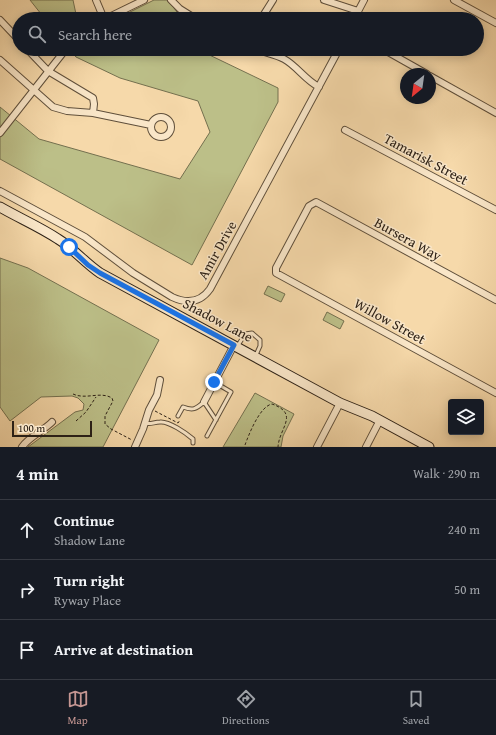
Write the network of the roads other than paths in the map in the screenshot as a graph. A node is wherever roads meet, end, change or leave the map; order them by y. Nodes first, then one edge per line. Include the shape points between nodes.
1 (96, 0) edge
2 (144, 0) edge
3 (170, 0) edge
4 (273, 0) edge
5 (324, 0) edge
6 (364, 0) edge
7 (454, 0) edge
8 (358, 11) joint
9 (102, 12) edge
10 (119, 12) edge
11 (184, 12) edge
12 (265, 12) edge
13 (475, 12) edge
14 (484, 17) edge
15 (0, 20) edge
16 (496, 24) edge
17 (12, 33) edge
18 (33, 56) edge
19 (61, 56) edge
20 (277, 56) edge
21 (334, 56) edge
22 (395, 56) edge
23 (0, 60) edge
24 (416, 68) edge
25 (48, 72) junction
26 (436, 79) edge
27 (319, 87) junction
28 (33, 90) junction
29 (93, 113) junction
30 (496, 113) edge
31 (151, 125) dead end
32 (345, 130) dead end
33 (0, 133) edge
34 (0, 191) edge
35 (309, 206) joint
36 (0, 207) edge
37 (496, 210) edge
38 (496, 300) edge
39 (236, 346) junction
40 (255, 356) junction
41 (160, 380) dead end
42 (214, 382) junction
43 (496, 393) edge
44 (204, 402) junction
45 (340, 404) junction
46 (178, 416) dead end
47 (216, 420) junction
48 (380, 420) junction
49 (52, 422) dead end
50 (145, 423) junction
51 (207, 436) dead end
52 (193, 443) dead end
53 (136, 445) edge
54 (22, 447) edge
55 (317, 447) edge
56 (366, 447) edge
57 (429, 447) edge

1 - 9 street
2 - 10 street
3 - 11 street
4 - 12 street
5 - 8 street
6 - 8 street
7 - 13 street
14 - 16 street
15 - 17 street
18 - 25 street
19 - 25 street
20 - 27 street via 294,66 309,82
21 - 27 street, Amir Drive
22 - 24 street
23 - 28 street
25 - 28 street
25 - 29 street via 93,98
26 - 30 street
27 - 34 street, Amir Drive via 210,289 207,294 193,301 172,297 133,273 85,237
28 - 29 street via 54,107
28 - 33 street
29 - 31 street
32 - 37 street, Tamarisk Street
35 - 38 street, Bursera Way via 316,202
35 - 43 street, Willow Street via 276,268 276,273
36 - 39 street, Shadow Lane via 58,239 100,273
39 - 40 street, Shadow Lane
39 - 40 lane via 245,334 255,335 260,340
39 - 42 street
40 - 45 street, Shadow Lane
41 - 50 street via 157,395
42 - 44 street
42 - 47 lane via 231,392
44 - 46 lane via 197,409 184,407
44 - 47 lane
45 - 48 street, Shadow Lane
45 - 55 street
47 - 51 lane
48 - 56 street
48 - 57 street, Shadow Lane
49 - 54 street
50 - 52 lane via 166,422 187,434 193,439
50 - 53 street

